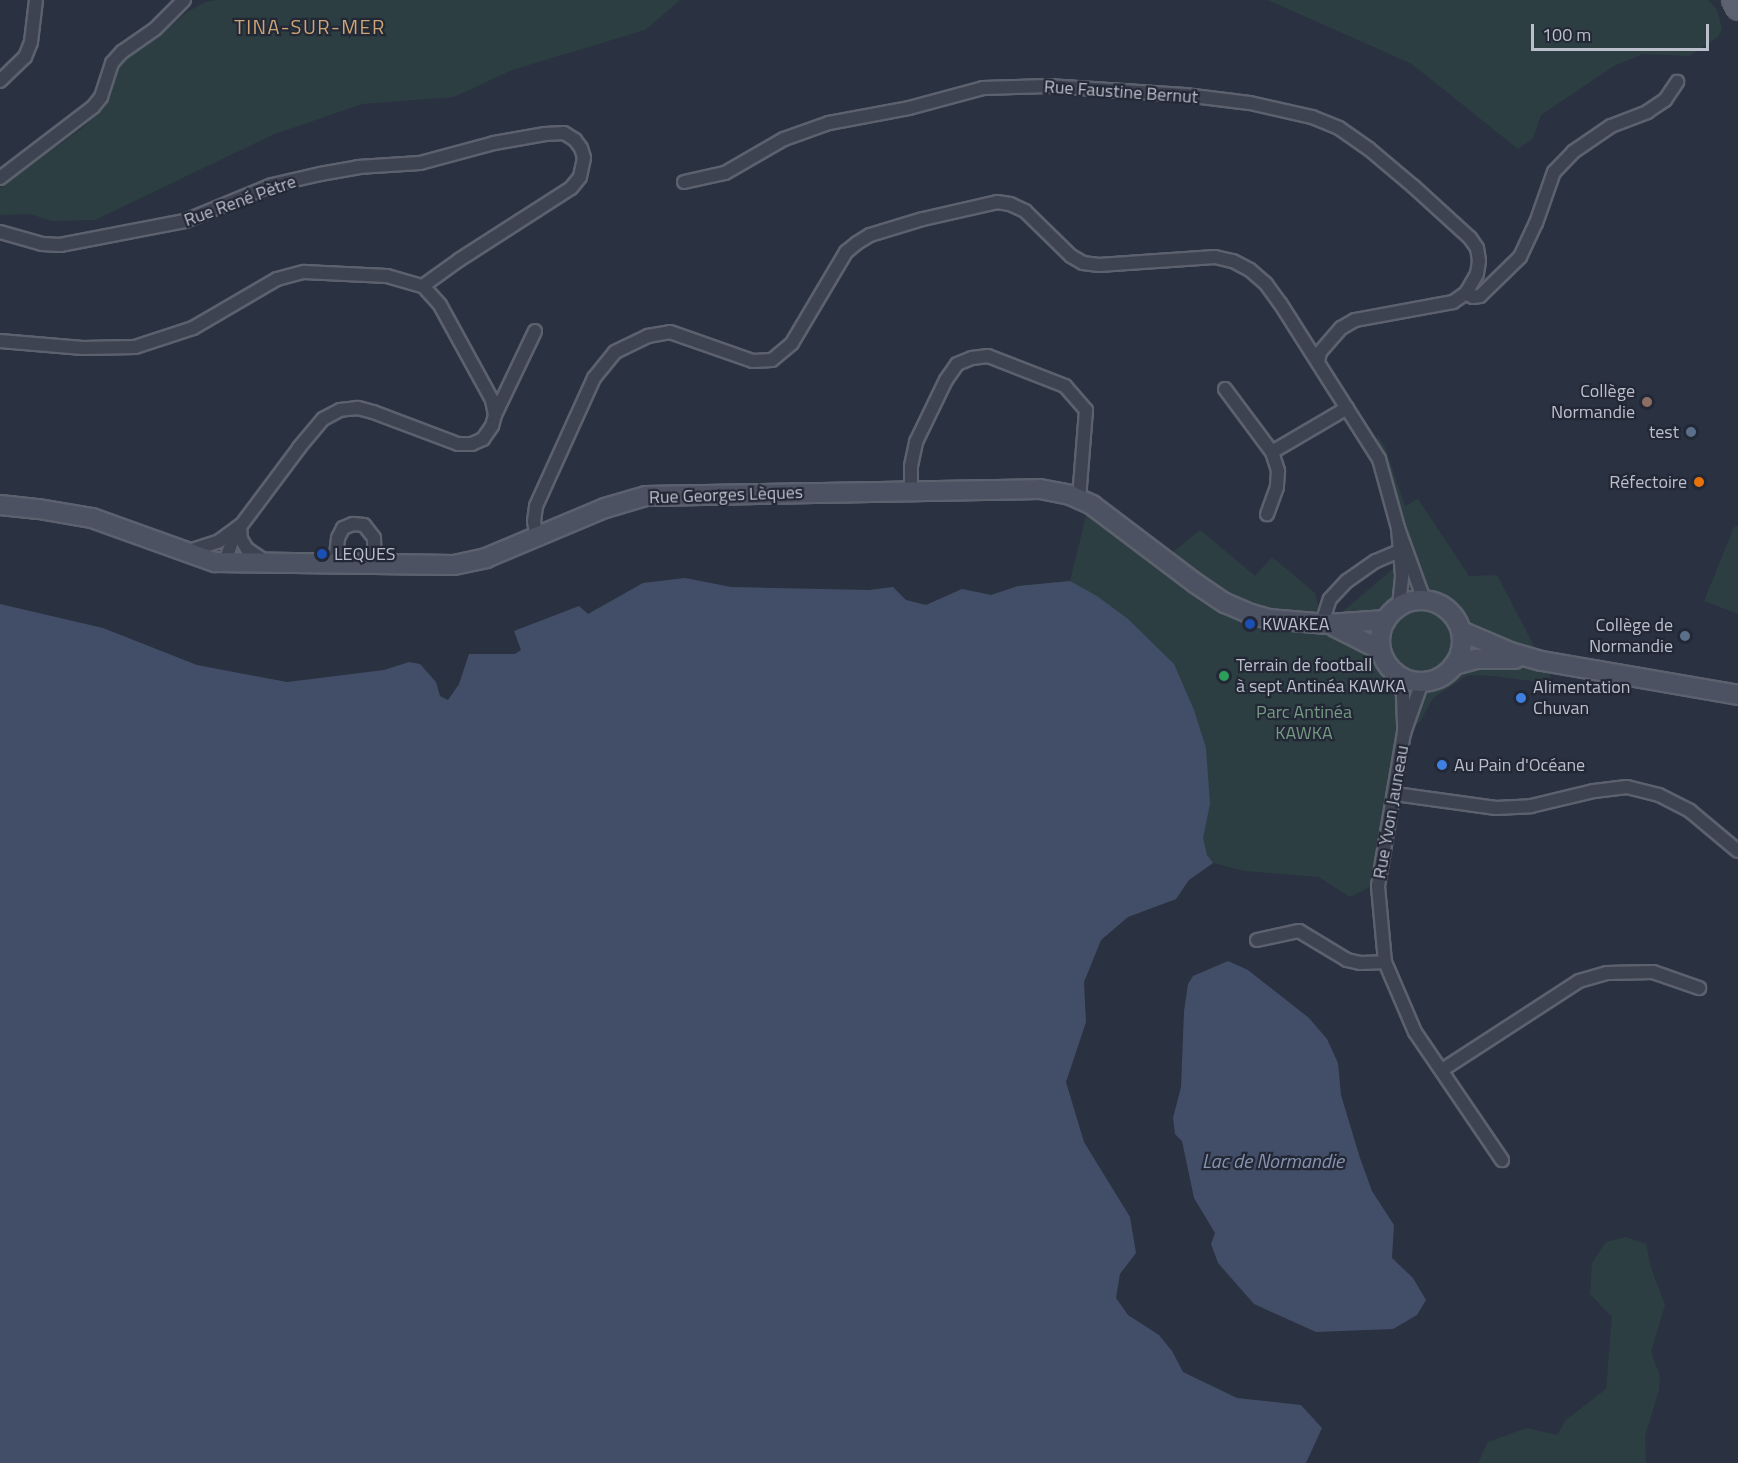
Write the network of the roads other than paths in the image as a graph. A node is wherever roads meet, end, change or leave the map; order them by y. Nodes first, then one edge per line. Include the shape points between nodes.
1 (36, 0) edge
2 (184, 0) edge
3 (1732, 0) edge
4 (1738, 9) edge
5 (0, 81) edge
6 (1677, 82) dead end
7 (0, 178) edge
8 (684, 182) dead end
9 (0, 232) edge
10 (423, 286) junction
11 (1466, 293) junction
12 (535, 331) dead end
13 (0, 341) edge
14 (1318, 362) junction
15 (1225, 388) dead end
16 (1347, 408) junction
17 (495, 415) junction
18 (1272, 452) junction
19 (911, 490) junction
20 (1079, 498) junction
21 (0, 505) edge
22 (1266, 514) dead end
23 (240, 526) junction
24 (1398, 528) junction
25 (537, 537) junction
26 (1400, 551) junction
27 (185, 552) junction
28 (225, 562) junction
29 (268, 563) junction
30 (335, 563) junction
31 (375, 564) junction
32 (1424, 600) junction
33 (1399, 606) junction
34 (1386, 620) junction
35 (1325, 624) junction
36 (1461, 631) junction
37 (1381, 650) junction
38 (1542, 661) junction
39 (1454, 665) junction
40 (1398, 675) junction
41 (1422, 682) junction
42 (1738, 695) edge
43 (1404, 733) junction
44 (1395, 794) junction
45 (1738, 851) edge
46 (1257, 940) dead end
47 (1385, 962) junction
48 (1699, 988) dead end
49 (1442, 1070) junction
50 (1502, 1160) dead end

1 - 5 street via 31,42 25,57
2 - 7 street via 112,63 101,97 93,107
3 - 4 main road
6 - 11 street via 1665,100 1647,112 1611,126 1573,152 1554,172 1520,257 1480,296
8 - 11 street, Rue Faustine Bernut via 725,172 784,139 829,123 909,108 983,88 1017,85 1107,89 1250,103 1312,117 1339,128 1413,186 1477,248 1477,274
9 - 10 street, Rue René Pètre via 22,240 60,245 185,221 272,185 320,174 420,163 545,134 564,133 582,148 580,177 571,188
10 - 13 street via 387,276 304,272 277,279 193,328 135,347 83,348
10 - 17 street via 440,305 492,400
11 - 14 street via 1439,306 1355,320 1341,328 1320,352
12 - 17 street
14 - 16 street
14 - 25 street via 1266,284 1233,261 1196,256 1083,263 1024,211 1010,204 982,204 870,235 857,243 842,258 792,343 772,360 753,361 670,332 648,336 615,352 594,378 536,506
15 - 18 street
16 - 18 street
16 - 24 street via 1379,459
17 - 23 street via 483,439 459,444 373,412 358,408 340,410 313,430
18 - 22 street via 1278,471 1277,488
19 - 20 main road, Rue Georges Lèques via 1040,489
19 - 20 street via 916,442 946,380 957,364 988,356 1065,386 1086,410
19 - 25 main road, Rue Georges Lèques via 646,496 605,507
20 - 35 main road, Rue Georges Lèques via 1115,520 1225,603 1268,619
21 - 27 main road, Rue Georges Lèques via 92,518
23 - 27 street via 219,541
23 - 28 street
23 - 29 street via 247,549
24 - 26 street
24 - 32 street
25 - 31 main road, Rue Georges Lèques via 474,562
26 - 33 street
26 - 35 street via 1376,561 1347,581 1330,599
27 - 28 main road, Rue Georges Lèques
28 - 29 main road, Rue Georges Lèques
29 - 30 main road, Rue Georges Lèques
30 - 31 main road, Rue Georges Lèques
30 - 31 street via 338,538 343,528 353,524 364,525 374,538
32 - 33 main road
32 - 36 main road via 1448,609
33 - 34 main road
34 - 35 main road, Rue Georges Lèques
34 - 37 main road
35 - 37 main road, Rue Georges Lèques
36 - 38 main road
36 - 39 main road via 1462,649
37 - 40 main road via 1384,660
38 - 39 main road via 1477,659
38 - 42 main road
39 - 41 main road via 1446,674
40 - 41 main road
40 - 43 street, Rue Yvon Jauneau via 1403,694
41 - 43 street, Rue Yvon Jauneau
43 - 44 street, Rue Yvon Jauneau
44 - 45 street via 1496,808 1531,806 1627,787 1659,795 1690,811
44 - 47 street, Rue Yvon Jauneau via 1378,886
46 - 47 street via 1299,931 1347,960
47 - 49 street, Rue Yvon Jauneau via 1415,1032
48 - 49 street via 1653,972 1607,973 1579,981
49 - 50 street, Rue Yvon Jauneau

